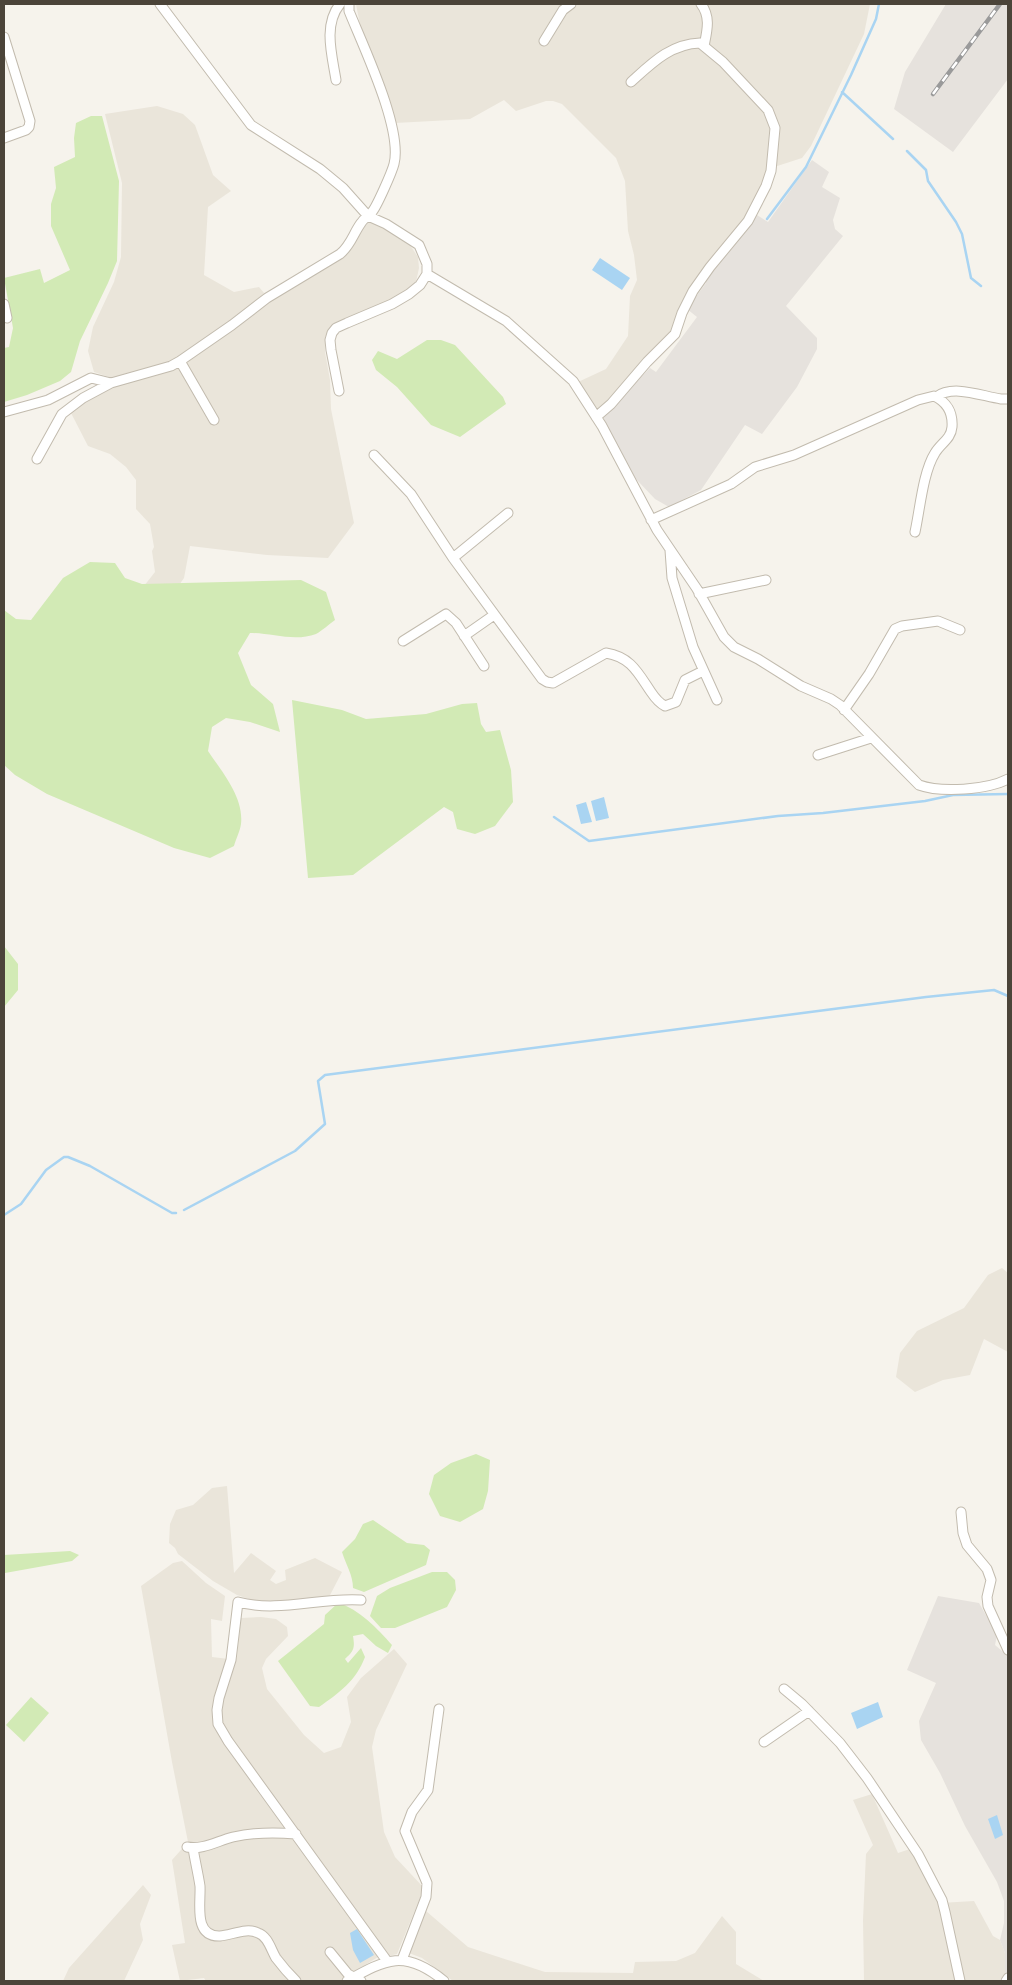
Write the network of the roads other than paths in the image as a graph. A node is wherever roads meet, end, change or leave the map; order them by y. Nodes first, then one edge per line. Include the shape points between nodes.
1 (160, 4) edge
2 (340, 4) edge
3 (349, 4) edge
4 (571, 4) edge
5 (701, 4) edge
6 (4, 37) edge
7 (544, 41) dead end
8 (704, 46) junction
9 (336, 80) dead end
10 (631, 82) dead end
11 (4, 138) edge
12 (368, 216) junction
13 (426, 274) junction
14 (4, 304) edge
15 (7, 318) dead end
16 (180, 361) junction
17 (111, 383) junction
18 (339, 391) dead end
19 (936, 396) junction
20 (1008, 399) edge
21 (4, 412) edge
22 (596, 417) junction
23 (214, 420) dead end
24 (374, 455) dead end
25 (37, 458) dead end
26 (508, 513) dead end
27 (651, 520) junction
28 (914, 532) dead end
29 (670, 549) junction
30 (454, 558) junction
31 (766, 580) dead end
32 (699, 594) junction
33 (494, 615) junction
34 (960, 630) dead end
35 (464, 636) junction
36 (403, 641) dead end
37 (484, 666) dead end
38 (703, 671) junction
39 (717, 700) dead end
40 (844, 710) junction
41 (871, 738) junction
42 (818, 755) dead end
43 (1008, 779) edge
44 (961, 1512) dead end
45 (361, 1600) dead end
46 (1008, 1650) edge
47 (784, 1690) dead end
48 (439, 1709) dead end
49 (808, 1711) junction
50 (764, 1742) dead end
51 (296, 1834) junction
52 (330, 1952) dead end
53 (402, 1960) junction
54 (387, 1961) junction
55 (1008, 1978) edge
56 (354, 1980) edge
57 (296, 1981) edge
58 (444, 1981) edge
59 (960, 1981) edge
60 (1006, 1981) edge

1 - 12 street via 251,125 320,168
2 - 9 street via 330,26
3 - 12 street via 386,105 396,156 373,212
4 - 7 street via 563,10
5 - 8 street via 709,24
6 - 11 street via 30,121 26,130
8 - 10 street via 690,43 676,48 659,57
8 - 22 street via 768,110 775,128 771,171 748,221 693,291 675,334
12 - 13 street via 419,245 427,264
12 - 16 street via 340,254 266,298
13 - 18 street via 409,294 336,328 332,333 331,350
13 - 22 street via 506,321 573,381
14 - 15 street
16 - 17 street
16 - 23 street
17 - 21 street via 91,378 48,400
17 - 25 street via 82,398 62,414
19 - 20 street via 952,390
19 - 27 street via 928,396 794,455 755,468 731,484
19 - 28 street via 948,407 952,432 931,461
22 - 27 street
24 - 30 street via 411,494
26 - 30 street
27 - 29 street
29 - 32 street
29 - 38 street via 672,578
30 - 33 street
31 - 32 street
32 - 40 street via 734,647 758,658 801,686 831,699
33 - 35 street
33 - 38 street via 546,682 559,680 606,652 627,660 665,706 676,702 684,680
34 - 40 street via 938,621 895,629
35 - 36 street via 446,614
35 - 37 street
38 - 39 street
40 - 41 street
41 - 42 street
41 - 43 street via 919,785 931,789 990,785
44 - 46 street via 967,1545 987,1569 991,1580 986,1597 988,1606
45 - 51 street via 274,1606 238,1602 231,1660 217,1710 218,1724
47 - 49 street
48 - 53 street via 428,1790 412,1812 405,1831 427,1883 426,1897
49 - 50 street
49 - 59 street via 840,1743 867,1778 918,1854 946,1912
51 - 54 street
51 - 57 street via 257,1832 190,1847 201,1897 199,1912 206,1932 219,1936 258,1932
52 - 56 street
53 - 54 street
53 - 58 street via 425,1968
54 - 56 street via 365,1970
55 - 60 street

